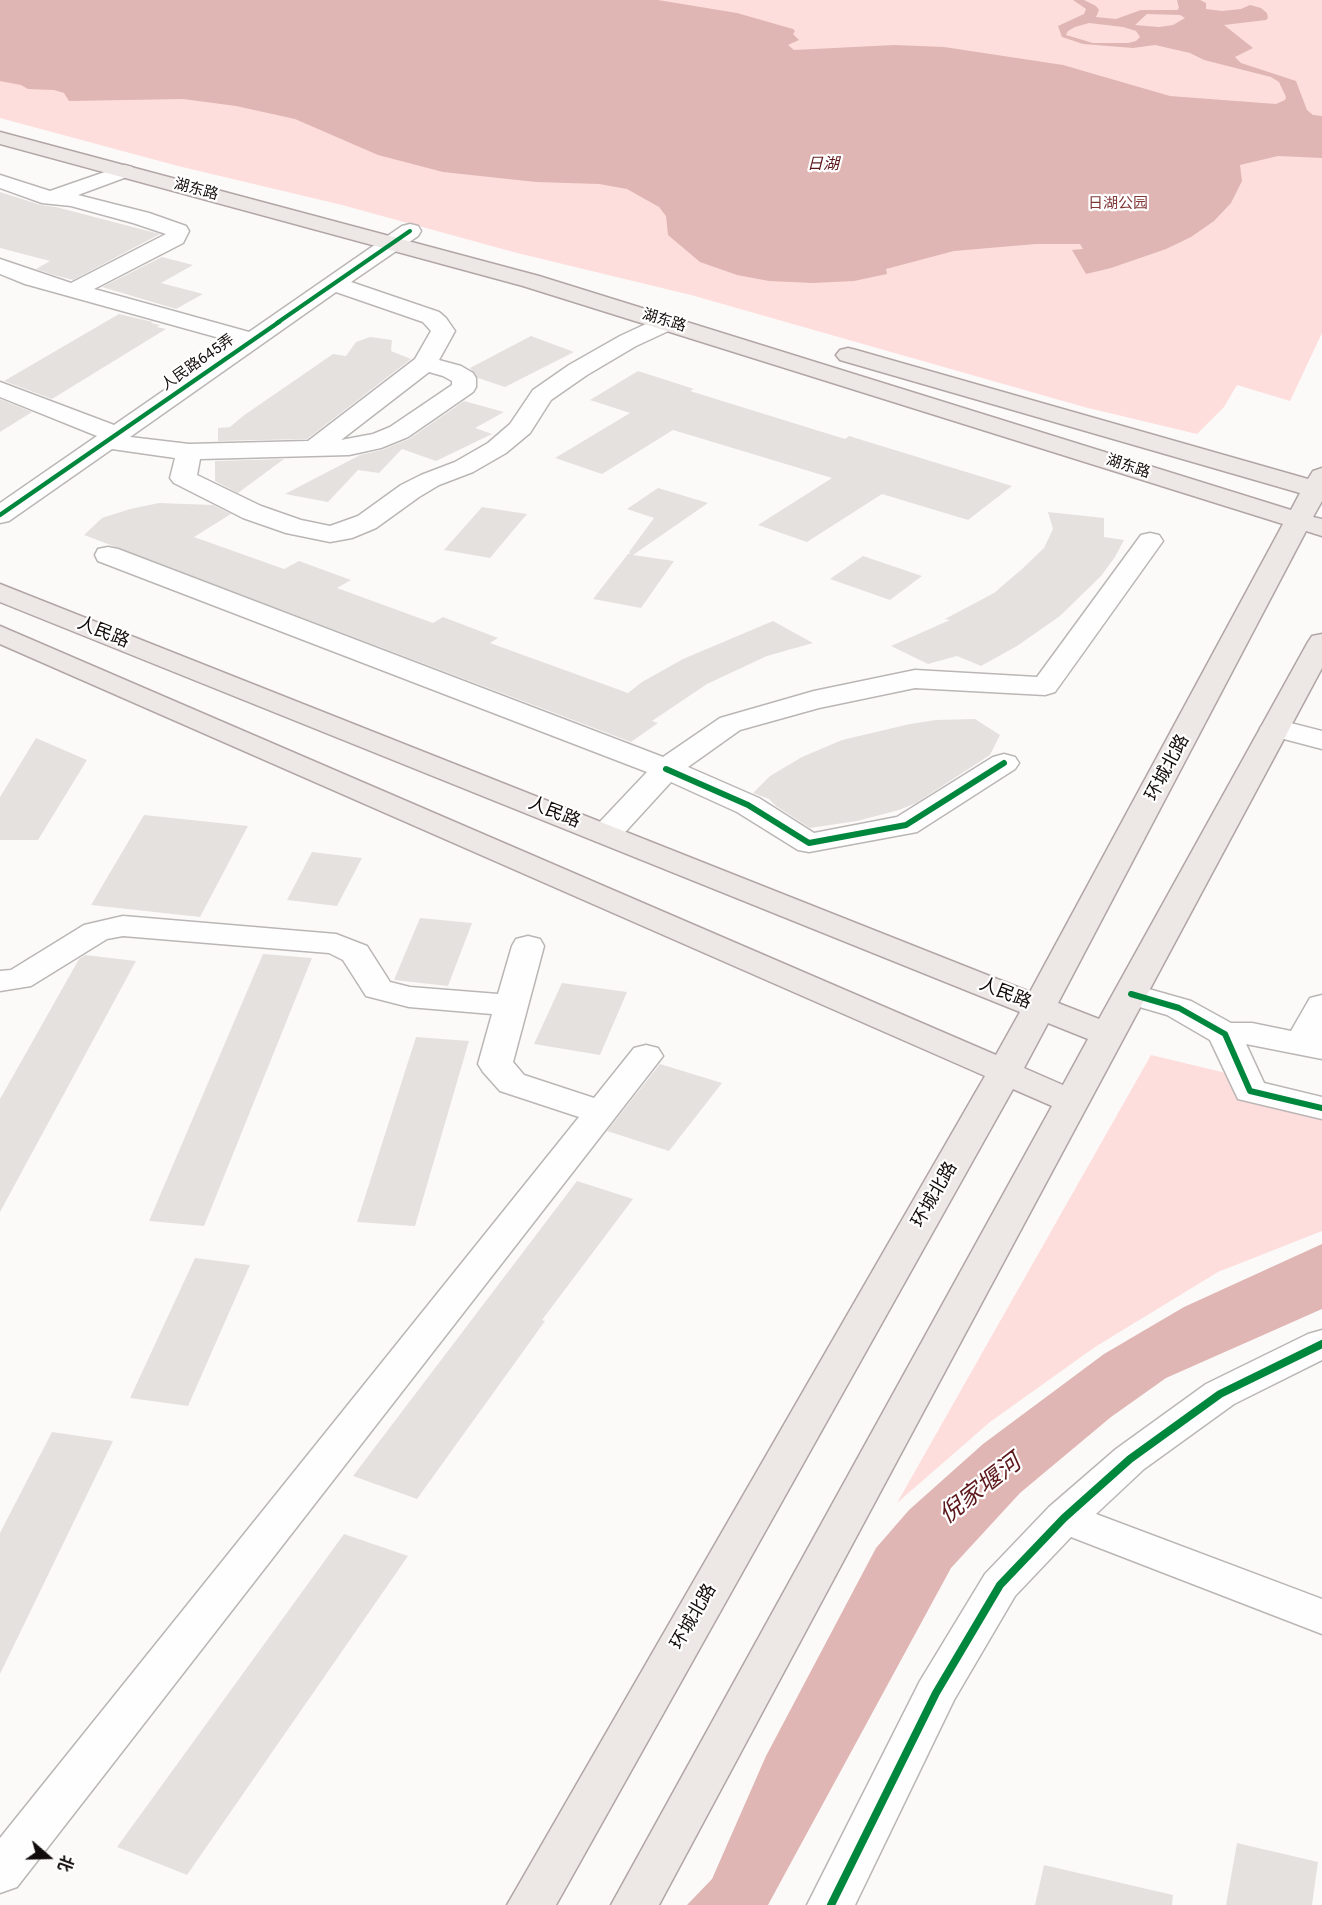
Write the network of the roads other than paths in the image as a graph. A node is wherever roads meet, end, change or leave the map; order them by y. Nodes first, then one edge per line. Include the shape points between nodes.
1 (0, 124) edge
2 (0, 138) edge
3 (125, 171) junction
4 (0, 181) edge
5 (50, 198) junction
6 (401, 237) junction
7 (0, 266) edge
8 (334, 284) junction
9 (74, 290) junction
10 (669, 322) junction
11 (790, 339) dead end
12 (252, 340) junction
13 (824, 349) dead end
14 (425, 363) junction
15 (0, 389) edge
16 (111, 438) junction
17 (314, 448) junction
18 (189, 452) junction
19 (1320, 485) edge
20 (0, 515) edge
21 (1310, 525) edge
22 (1150, 541) dead end
23 (108, 555) dead end
24 (0, 592) edge
25 (0, 634) edge
26 (1322, 642) edge
27 (1275, 728) junction
28 (1322, 740) edge
29 (1004, 763) dead end
30 (666, 769) junction
31 (606, 834) junction
32 (528, 946) dead end
33 (0, 981) edge
34 (1131, 994) junction
35 (511, 1005) junction
36 (1322, 1005) edge
37 (1040, 1008) junction
38 (1225, 1034) junction
39 (1108, 1035) junction
40 (1311, 1046) edge
41 (646, 1056) dead end
42 (1004, 1073) junction
43 (1071, 1101) junction
44 (1322, 1108) edge
45 (603, 1112) junction
46 (1322, 1344) edge
47 (1064, 1518) junction
48 (1322, 1617) edge
49 (0, 1873) edge
50 (531, 1905) edge
51 (635, 1905) edge
52 (831, 1905) edge

1 - 6 main road, 湖东路
2 - 3 main road, 湖东路
3 - 5 street
3 - 6 main road, 湖东路
4 - 5 street
5 - 9 street via 72,200 178,231 175,238
6 - 8 street, 人民路645弄
6 - 10 main road, 湖东路
6 - 11 main road, 湖东路
7 - 9 street
8 - 12 street, 人民路645弄
8 - 14 street via 431,317 438,323 443,331
9 - 12 street
10 - 18 street via 627,341 542,395 521,428 497,448 420,485 367,522 344,532 330,534 295,527 252,512 183,478
10 - 21 main road, 湖东路
12 - 16 street, 人民路645弄
13 - 19 main road, 湖东路
14 - 17 street
14 - 17 street via 464,378 464,387 381,440 349,447
15 - 16 street via 92,424
16 - 18 street
16 - 20 street, 人民路645弄
17 - 18 street
19 - 21 main road, 环城北路
21 - 37 main road, 环城北路
22 - 30 street via 1045,686 915,679 814,700 730,724
23 - 30 street
24 - 31 main road, 人民路
25 - 42 main road
26 - 27 main road
27 - 28 street
27 - 34 main road
29 - 30 street via 906,825 809,843 748,805
30 - 31 street
31 - 37 main road, 人民路
32 - 35 street
33 - 35 street via 19,979 96,932 123,926 336,944 355,953 378,989 409,997
34 - 38 street via 1179,1008
34 - 39 main road
35 - 45 street via 495,1064 512,1083
36 - 40 street
37 - 39 main road, 人民路
37 - 42 main road, 环城北路
38 - 40 street via 1252,1033
38 - 44 street via 1250,1091
39 - 43 main road
41 - 45 street
42 - 43 main road
42 - 50 main road, 环城北路
43 - 51 main road
45 - 49 street
46 - 47 street via 1220,1394 1130,1459
47 - 48 street
47 - 52 street via 1000,1585 936,1693

